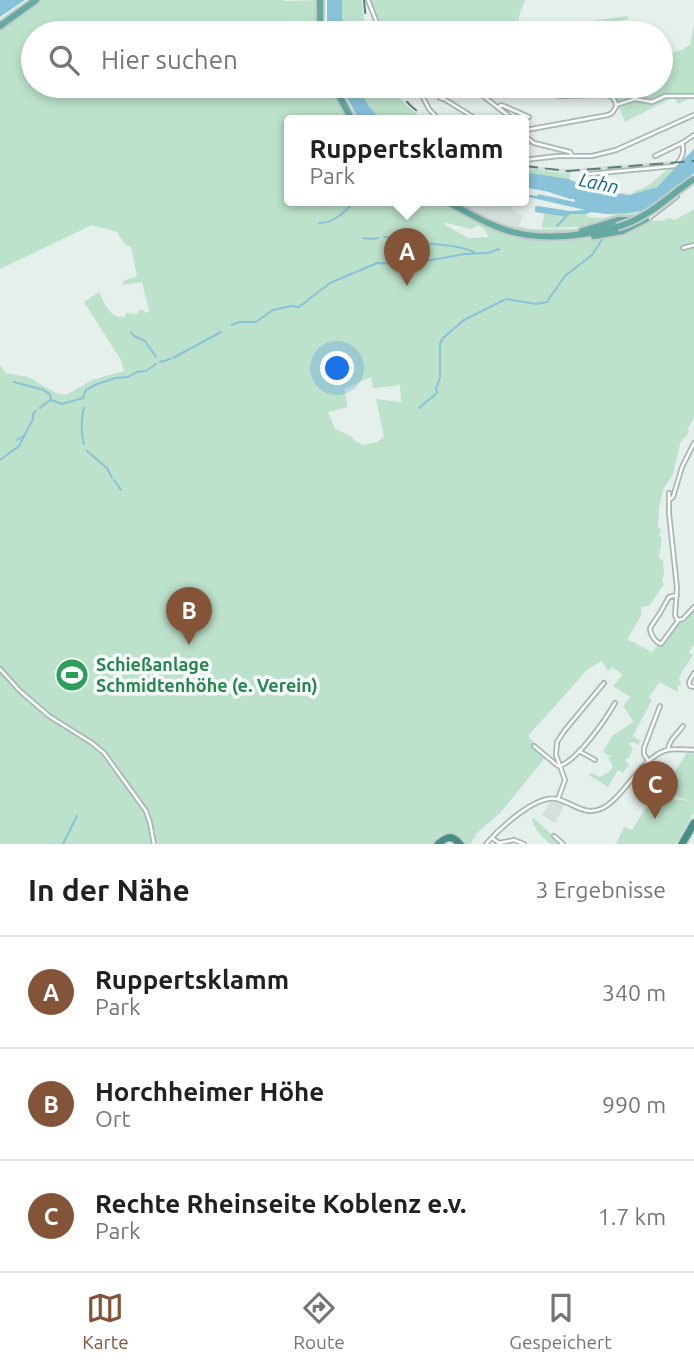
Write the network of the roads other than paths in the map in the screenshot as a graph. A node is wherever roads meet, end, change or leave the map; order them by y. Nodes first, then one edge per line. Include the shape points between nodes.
1 (36, 0) edge
2 (320, 0) edge
3 (368, 0) edge
4 (320, 21) edge
5 (376, 21) edge
6 (0, 26) edge
7 (673, 96) edge
8 (694, 96) edge
9 (340, 98) edge
10 (424, 98) edge
11 (440, 98) edge
12 (485, 98) edge
13 (612, 98) edge
14 (661, 98) edge
15 (616, 105) junction
16 (498, 108) junction
17 (349, 115) edge
18 (435, 115) edge
19 (470, 115) edge
20 (507, 115) edge
21 (524, 115) edge
22 (694, 115) edge
23 (529, 128) edge
24 (694, 135) edge
25 (529, 140) edge
26 (682, 143) junction
27 (572, 156) junction
28 (655, 156) dead end
29 (529, 160) edge
30 (589, 174) dead end
31 (694, 179) edge
32 (456, 206) edge
33 (646, 219) junction
34 (574, 235) junction
35 (694, 245) edge
36 (683, 248) dead end
37 (694, 443) edge
38 (692, 453) edge
39 (669, 493) dead end
40 (669, 499) junction
41 (677, 595) junction
42 (694, 607) edge
43 (678, 621) junction
44 (0, 669) edge
45 (694, 673) edge
46 (604, 683) dead end
47 (694, 687) edge
48 (615, 703) dead end
49 (660, 706) dead end
50 (683, 726) dead end
51 (534, 746) dead end
52 (668, 750) junction
53 (694, 750) edge
54 (579, 751) junction
55 (595, 760) dead end
56 (649, 762) junction
57 (561, 767) junction
58 (558, 799) junction
59 (694, 825) edge
60 (554, 836) dead end
61 (492, 838) junction
62 (440, 843) edge
63 (154, 844) edge
64 (460, 844) edge
65 (486, 844) edge
66 (524, 844) edge
67 (563, 844) edge
68 (682, 844) edge
69 (688, 844) edge

1 - 6 main road
2 - 4 main road
3 - 5 street
7 - 8 street
9 - 17 main road
10 - 18 street
11 - 19 street
12 - 16 street
13 - 15 street
14 - 15 street
15 - 23 street via 612,113
16 - 20 street
16 - 21 street via 501,105
22 - 27 street via 616,150
24 - 26 street
25 - 27 street
26 - 28 street
26 - 30 street via 683,152 674,166
27 - 29 street
31 - 33 street
31 - 34 main road, bridge via 649,214 617,227
32 - 34 main road via 515,232
33 - 34 main road via 618,220
33 - 34 main road via 610,234
35 - 36 street
37 - 38 street
38 - 40 street
39 - 40 street
40 - 41 street
41 - 43 street
41 - 43 street via 669,597 650,630 661,644
42 - 43 street
44 - 63 street via 49,716 104,752 146,811
45 - 47 street via 689,682
46 - 57 street via 559,739 556,753
48 - 54 street
49 - 56 street via 644,748
50 - 52 street
51 - 57 street
52 - 53 street
52 - 56 street
54 - 55 street
54 - 57 street
56 - 58 street via 601,809 584,811
57 - 58 street via 565,780
58 - 61 street via 543,799
59 - 68 highway
59 - 69 highway
60 - 67 street
61 - 65 street
61 - 66 street via 499,843 515,840
62 - 64 highway via 452,837

